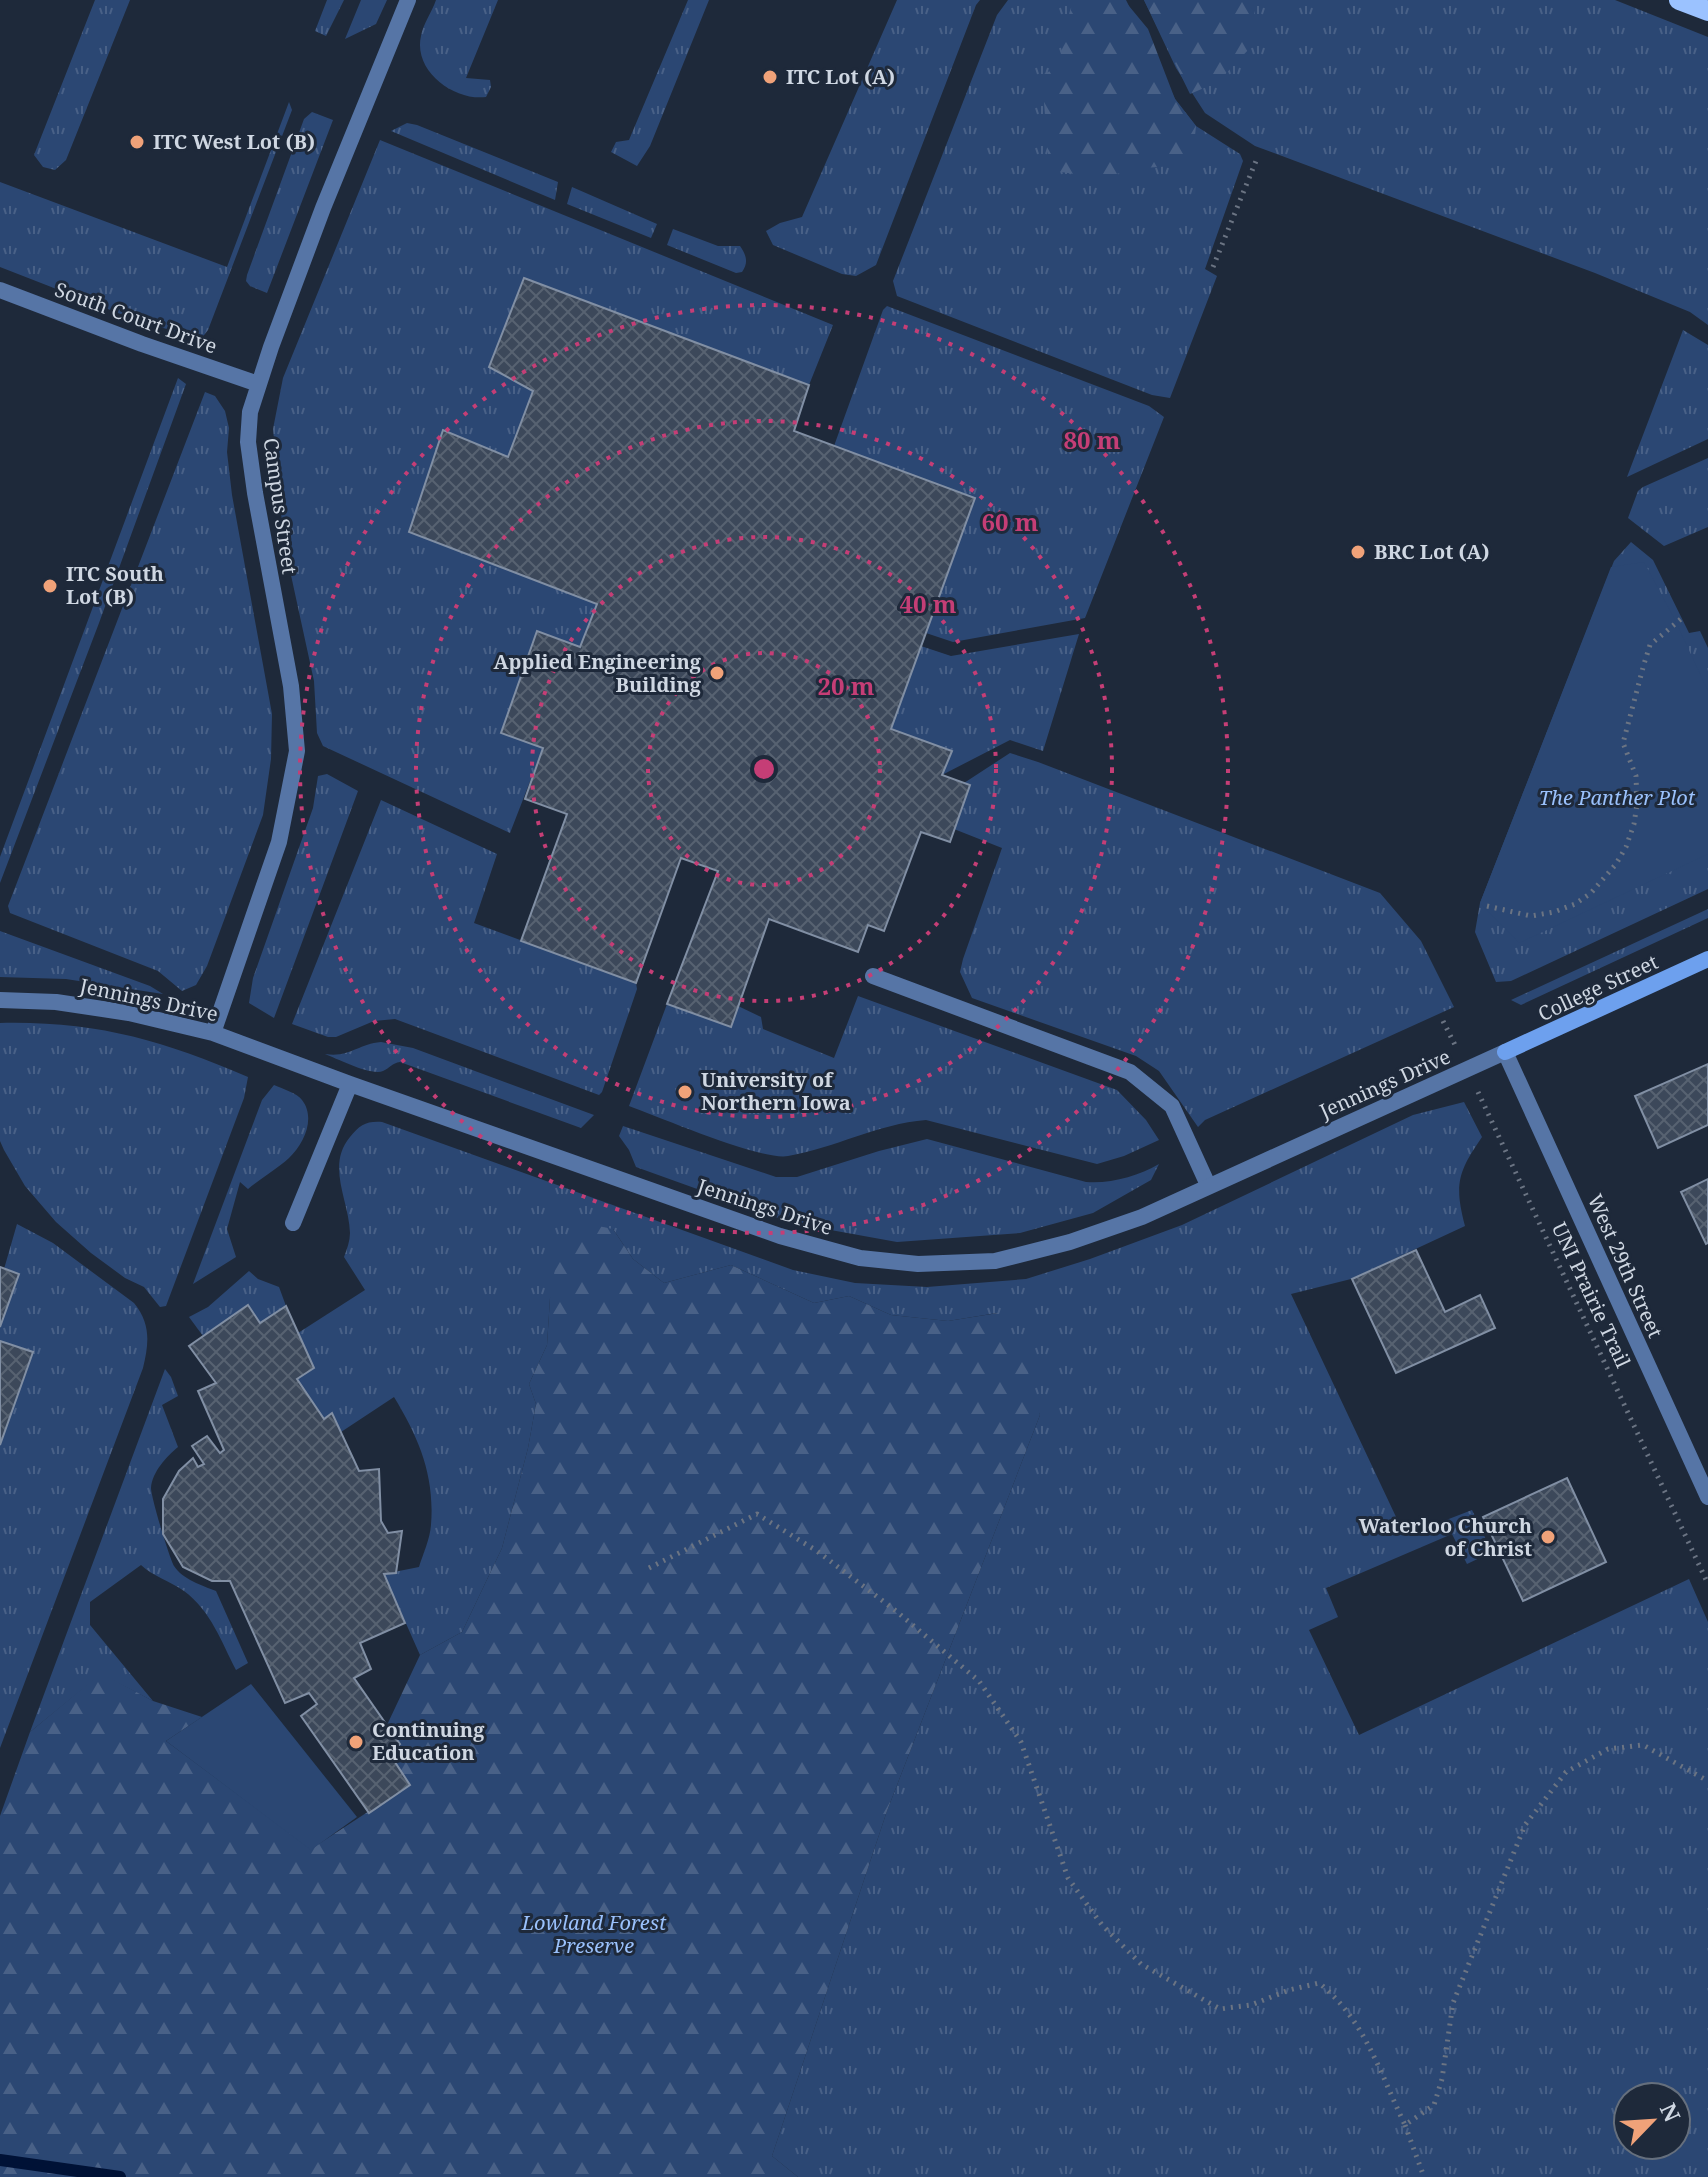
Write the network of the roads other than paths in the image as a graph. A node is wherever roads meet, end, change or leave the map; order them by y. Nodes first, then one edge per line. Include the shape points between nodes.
1 (408, 0) edge
2 (1679, 0) edge
3 (1708, 11) edge
4 (0, 290) edge
5 (258, 384) junction
6 (1708, 959) edge
7 (873, 976) dead end
8 (0, 1000) edge
9 (213, 1033) junction
10 (1505, 1052) junction
11 (350, 1084) junction
12 (1208, 1185) junction
13 (293, 1223) dead end
14 (1708, 1497) edge

1 - 5 street, Campus Street
2 - 3 main road
4 - 5 street, South Court Drive
5 - 9 street, Campus Street via 248,442 291,686 297,751 279,842
6 - 10 street, College Street
7 - 12 street via 1130,1072 1172,1106
8 - 9 street, Jennings Drive via 129,1013
9 - 11 street, Jennings Drive
10 - 12 street, Jennings Drive
10 - 14 street, West 29th Street
11 - 12 street, Jennings Drive via 780,1236 860,1258 918,1264 995,1261 1128,1222
11 - 13 street

